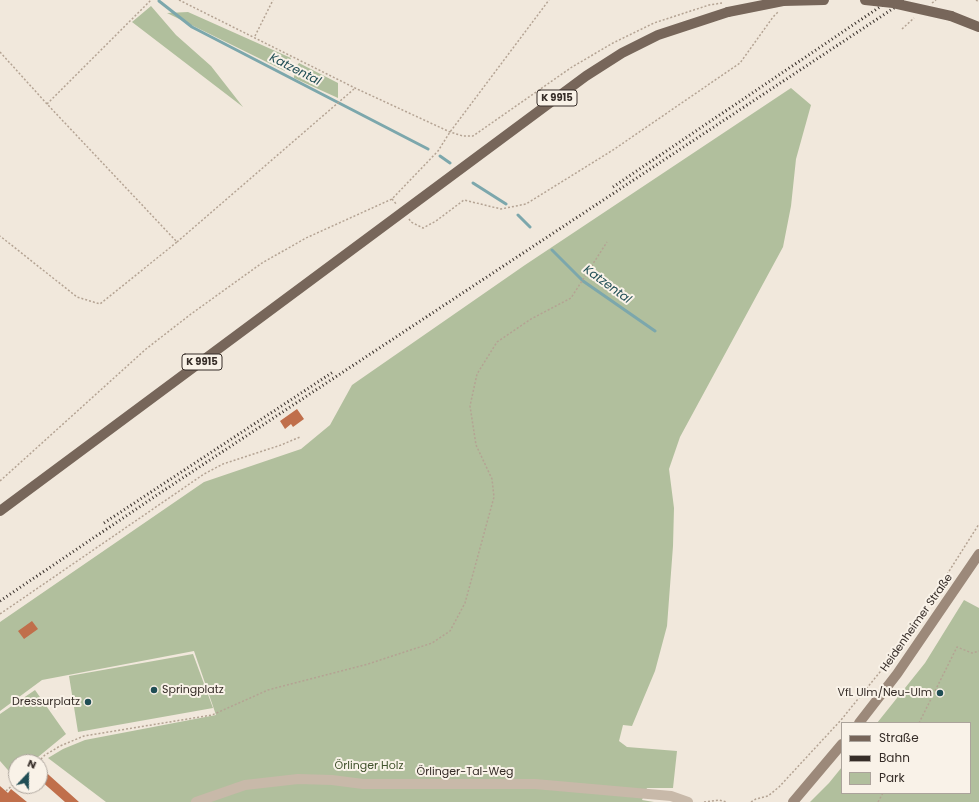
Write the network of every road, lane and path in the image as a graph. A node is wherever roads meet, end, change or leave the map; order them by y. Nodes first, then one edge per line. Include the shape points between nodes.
1 (151, 0) edge
2 (179, 0) edge
3 (273, 0) edge
4 (549, 0) edge
5 (824, 0) edge
6 (865, 0) edge
7 (976, 0) edge
8 (979, 2) edge
9 (782, 8) dead end
10 (979, 27) edge
11 (255, 37) junction
12 (0, 52) edge
13 (355, 88) junction
14 (47, 104) junction
15 (450, 132) junction
16 (472, 136) dead end
17 (403, 212) junction
18 (0, 236) edge
19 (177, 242) junction
20 (607, 242) dead end
21 (300, 437) dead end
22 (0, 481) edge
23 (0, 511) edge
24 (979, 524) edge
25 (979, 554) edge
26 (0, 614) edge
27 (979, 651) edge
28 (860, 722) edge
29 (920, 722) edge
30 (841, 745) edge
31 (48, 754) edge
32 (196, 802) edge
33 (688, 802) edge
34 (704, 802) edge
35 (727, 802) edge
36 (751, 802) edge
37 (793, 802) edge

1 - 14 path
2 - 11 path
3 - 11 path
4 - 15 path
5 - 17 main road, K 9915, bridge via 783,1 728,12 658,35 622,53 586,76
6 - 10 main road, bridge via 951,16
7 - 8 path
9 - 17 path via 740,63 613,150 526,204 501,209 464,200 423,228 411,222
11 - 13 path
12 - 14 path
13 - 15 path
13 - 19 path
14 - 19 path
15 - 16 path
15 - 22 path via 438,151 392,199 306,238 262,263 191,314 146,349
17 - 23 main road, K 9915
18 - 19 path via 77,297 100,304
20 - 31 path via 571,298 497,342 477,374 470,406 476,445 492,479 494,497 465,603 450,631 432,643 268,690 212,715 84,736
21 - 26 path via 223,464 204,474
24 - 36 path via 920,617 841,720 779,787 768,796
25 - 28 main road, Heidenheimer Straße via 897,674
27 - 29 path via 972,653 957,647
30 - 37 main road
32 - 33 street, Örlinger-Tal-Weg via 245,785 298,779 363,784 535,784 671,796
34 - 35 path

